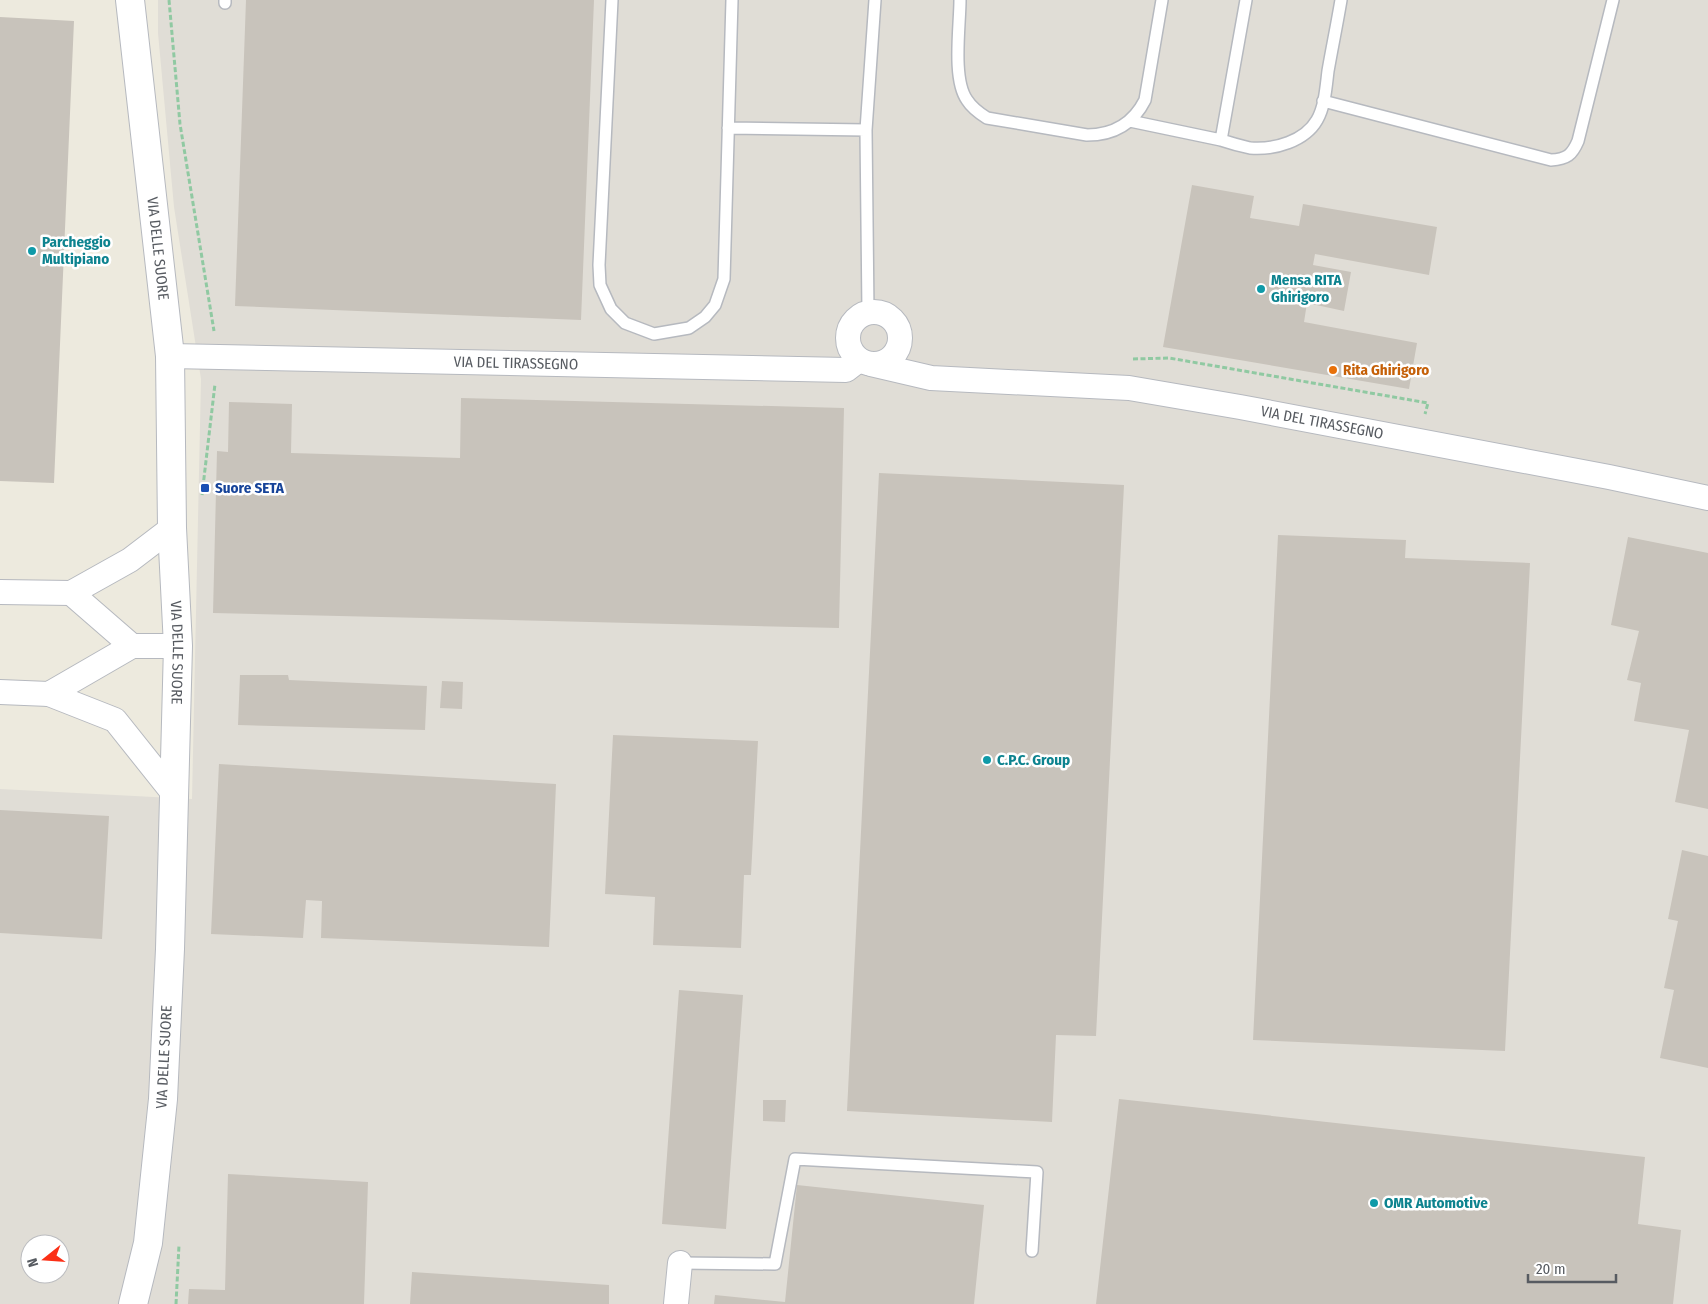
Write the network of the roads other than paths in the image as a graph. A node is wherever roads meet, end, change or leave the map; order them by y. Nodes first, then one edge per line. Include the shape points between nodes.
1 (130, 0) edge
2 (612, 0) edge
3 (732, 0) edge
4 (875, 0) edge
5 (960, 0) edge
6 (1162, 0) edge
7 (1246, 0) edge
8 (1341, 0) edge
9 (1613, 0) edge
10 (1323, 102) junction
11 (1130, 121) junction
12 (728, 128) junction
13 (866, 130) junction
14 (1221, 140) junction
15 (868, 312) junction
16 (900, 342) junction
17 (170, 356) junction
18 (865, 362) junction
19 (931, 378) junction
20 (1708, 498) edge
21 (172, 528) junction
22 (0, 592) edge
23 (71, 594) junction
24 (132, 646) junction
25 (178, 646) junction
26 (0, 692) edge
27 (49, 694) junction
28 (174, 794) junction
29 (1032, 1251) dead end
30 (680, 1263) joint
31 (133, 1304) edge
32 (676, 1304) edge

1 - 17 street, VIA DELLE SUORE
2 - 12 lane via 599,265 600,285 611,309 625,323 654,334 689,328 715,305 724,279
3 - 12 lane
4 - 13 lane
5 - 11 lane via 958,66 966,100 976,111 987,118 1087,135 1110,132
6 - 11 lane via 1145,100
7 - 14 lane
8 - 10 lane
9 - 10 lane via 1578,141 1568,157 1551,160
10 - 14 lane via 1310,130 1278,146 1250,148
11 - 14 lane
12 - 13 lane
13 - 15 lane
15 - 16 street via 892,318 897,325
15 - 18 street via 860,315 849,328 848,346 852,354
16 - 18 street via 892,357 884,362
16 - 19 street
17 - 18 street, VIA DEL TIRASSEGNO via 846,370
17 - 21 street, VIA DELLE SUORE
18 - 19 street
19 - 20 street, VIA DEL TIRASSEGNO via 1129,388
21 - 23 street via 130,560
21 - 25 street, VIA DELLE SUORE
22 - 23 street
23 - 24 street
24 - 25 street
24 - 27 street
25 - 28 street, VIA DELLE SUORE
26 - 27 street
27 - 28 street via 115,720
28 - 31 street, VIA DELLE SUORE via 163,1099 148,1243
29 - 30 lane via 1037,1172 795,1159 775,1264
30 - 32 street

